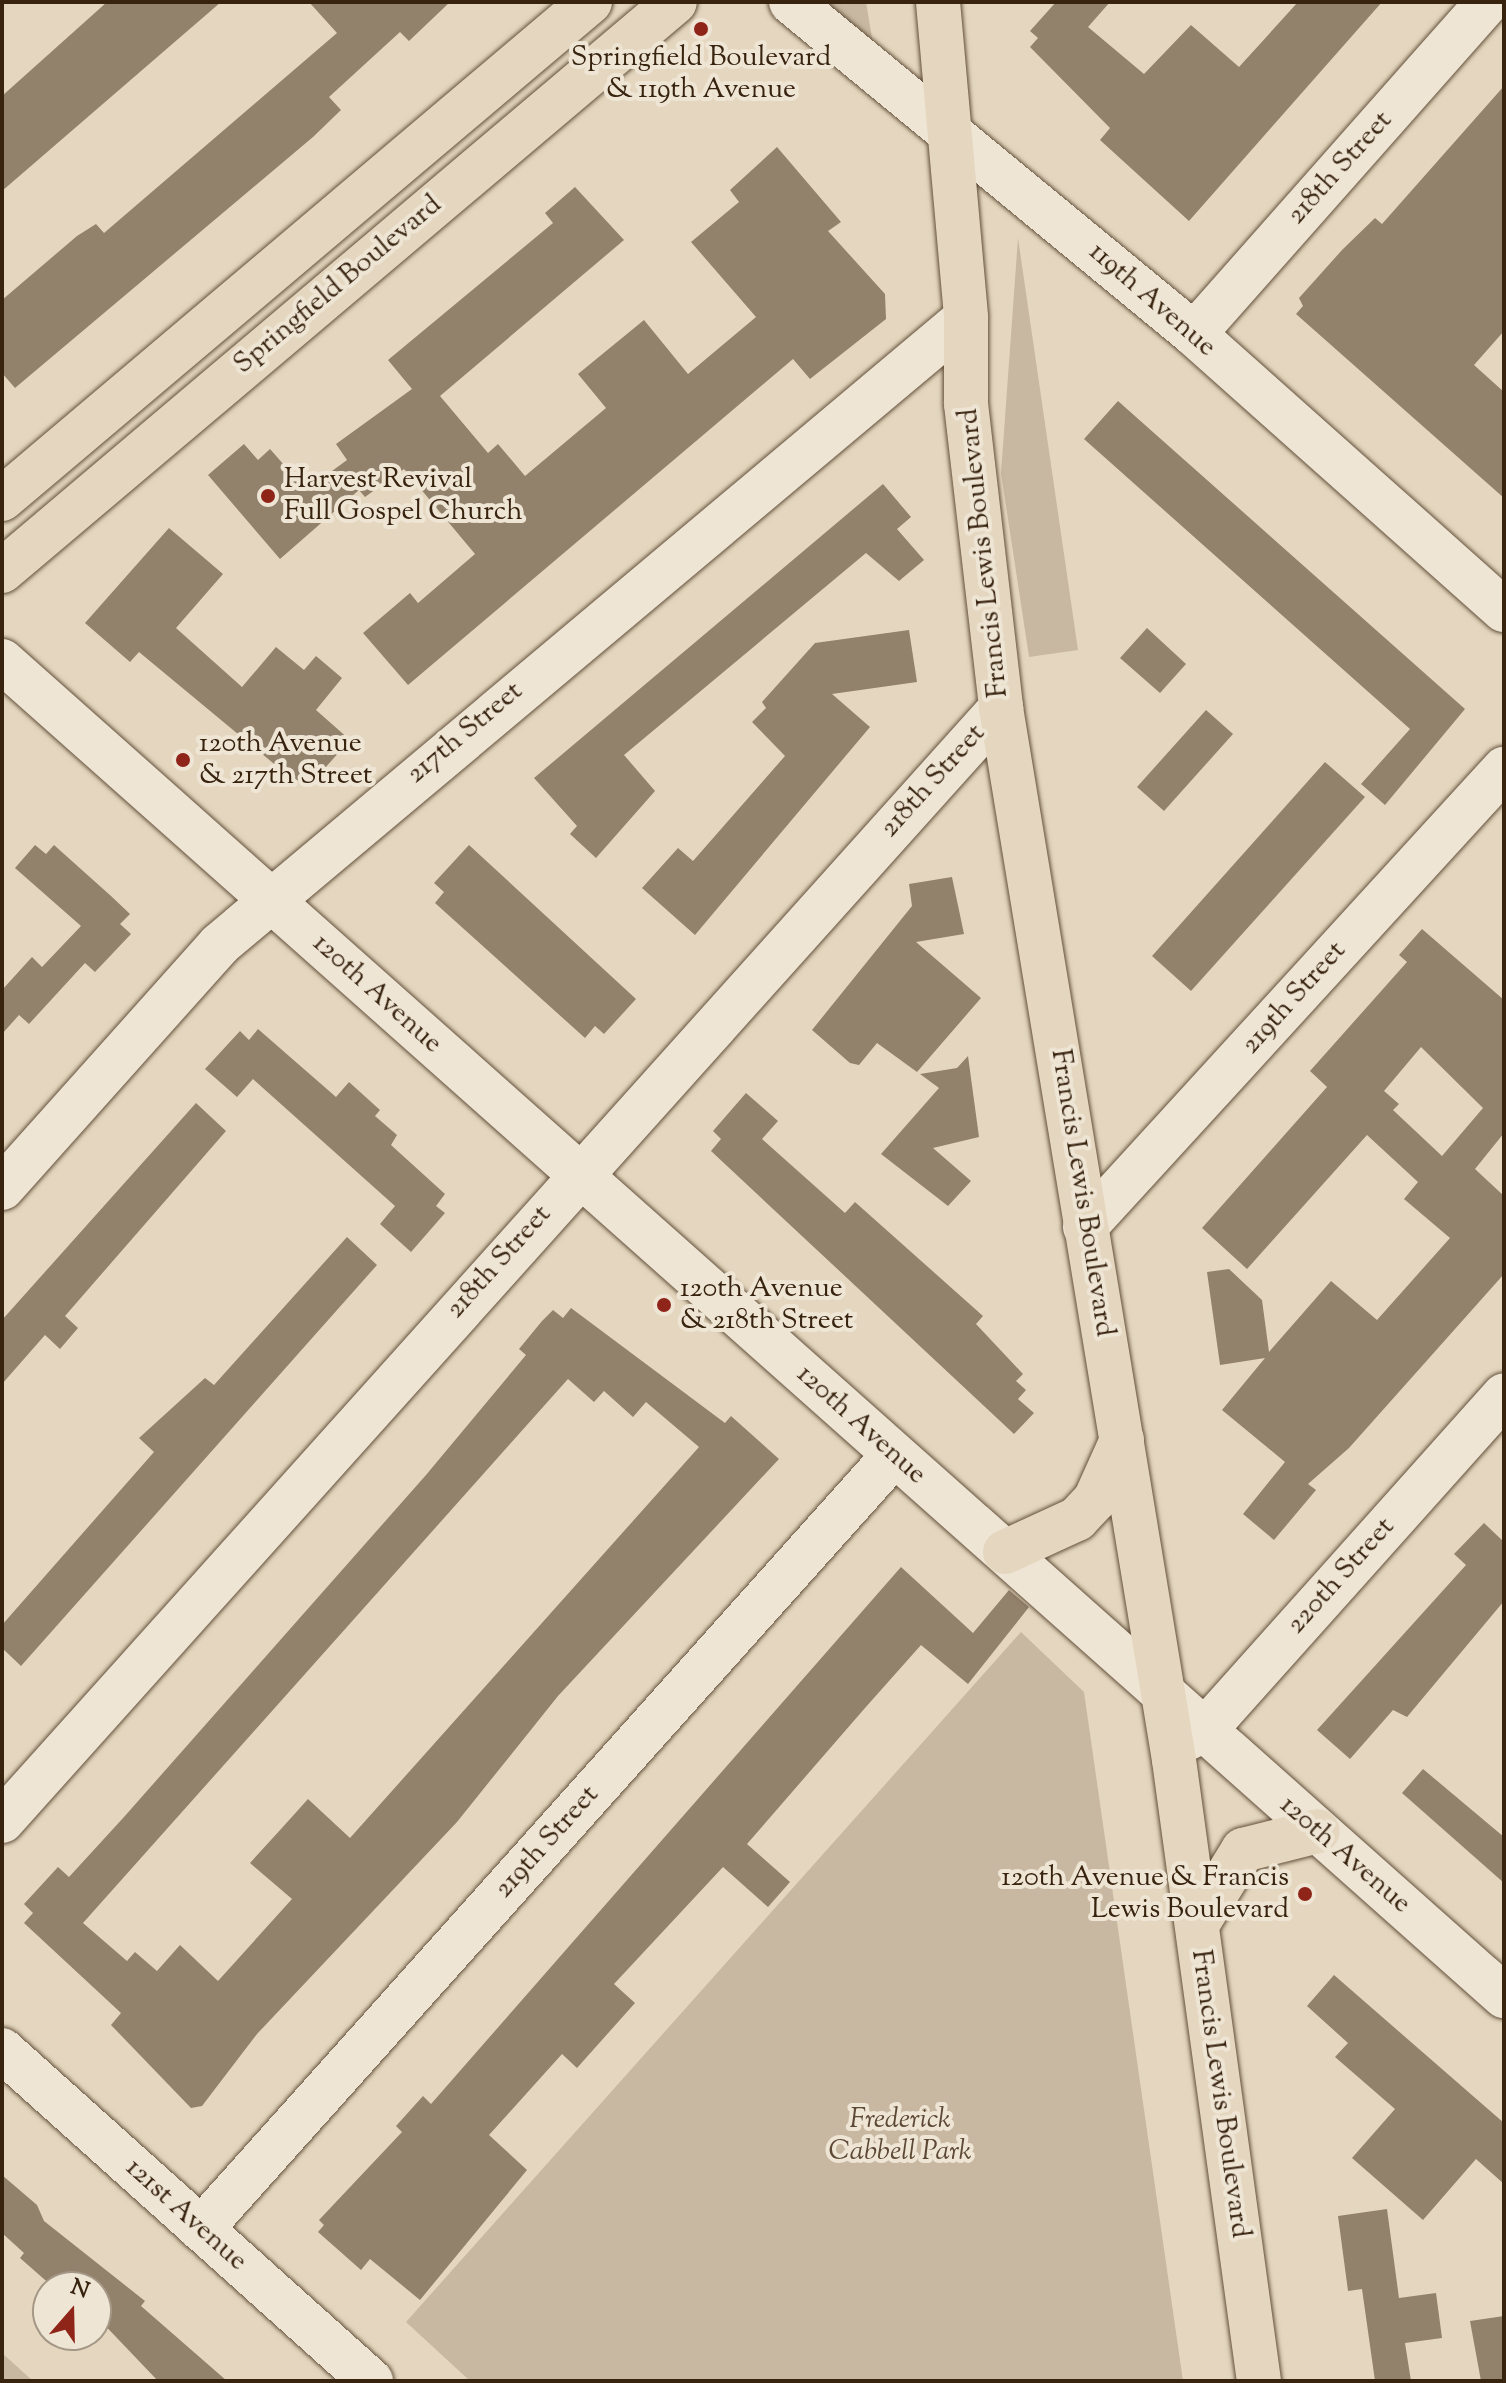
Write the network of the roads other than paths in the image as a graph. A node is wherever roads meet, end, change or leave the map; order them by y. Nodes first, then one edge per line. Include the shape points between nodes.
1 (590, 2) edge
2 (675, 2) edge
3 (791, 2) edge
4 (938, 2) edge
5 (1488, 2) edge
6 (951, 130) junction
7 (966, 318) junction
8 (1194, 334) junction
9 (2, 499) edge
10 (2, 571) edge
11 (1504, 610) edge
12 (2, 661) edge
13 (1001, 708) junction
14 (1504, 769) edge
15 (271, 900) junction
16 (578, 1173) junction
17 (2, 1188) edge
18 (1085, 1227) junction
19 (1504, 1395) edge
20 (1122, 1440) junction
21 (894, 1455) junction
22 (1005, 1552) junction
23 (1161, 1691) junction
24 (1188, 1738) junction
25 (2, 1821) edge
26 (1318, 1831) junction
27 (1198, 1923) junction
28 (1504, 1996) edge
29 (2, 2050) edge
30 (201, 2229) junction
31 (371, 2381) edge
32 (1259, 2381) edge

1 - 9 main road, Springfield Boulevard
2 - 10 main road, Springfield Boulevard
3 - 6 street, 119th Avenue
4 - 6 main road, Francis Lewis Boulevard
5 - 8 street, 218th Street
6 - 7 main road, Francis Lewis Boulevard
6 - 8 street, 119th Avenue
7 - 13 main road, Francis Lewis Boulevard via 966,404
7 - 15 street, 217th Street
8 - 11 street, 119th Avenue
12 - 15 street, 120th Avenue
13 - 16 street, 218th Street
13 - 18 main road, Francis Lewis Boulevard
14 - 18 street, 219th Street
15 - 16 street, 120th Avenue
15 - 17 street, 217th Street via 219,945
16 - 21 street, 120th Avenue
16 - 25 street, 218th Street
18 - 20 main road, Francis Lewis Boulevard
19 - 24 street, 220th Street
20 - 22 main road via 1095,1500 1077,1519
20 - 23 main road, Francis Lewis Boulevard
21 - 22 street, 120th Avenue
21 - 30 street, 219th Street
22 - 23 street, 120th Avenue
23 - 24 main road, Francis Lewis Boulevard
24 - 26 street, 120th Avenue
24 - 27 main road, Francis Lewis Boulevard
26 - 27 main road via 1243,1850
26 - 28 street, 120th Avenue
27 - 32 main road, Francis Lewis Boulevard
29 - 30 street, 121st Avenue
30 - 31 street, 121st Avenue

